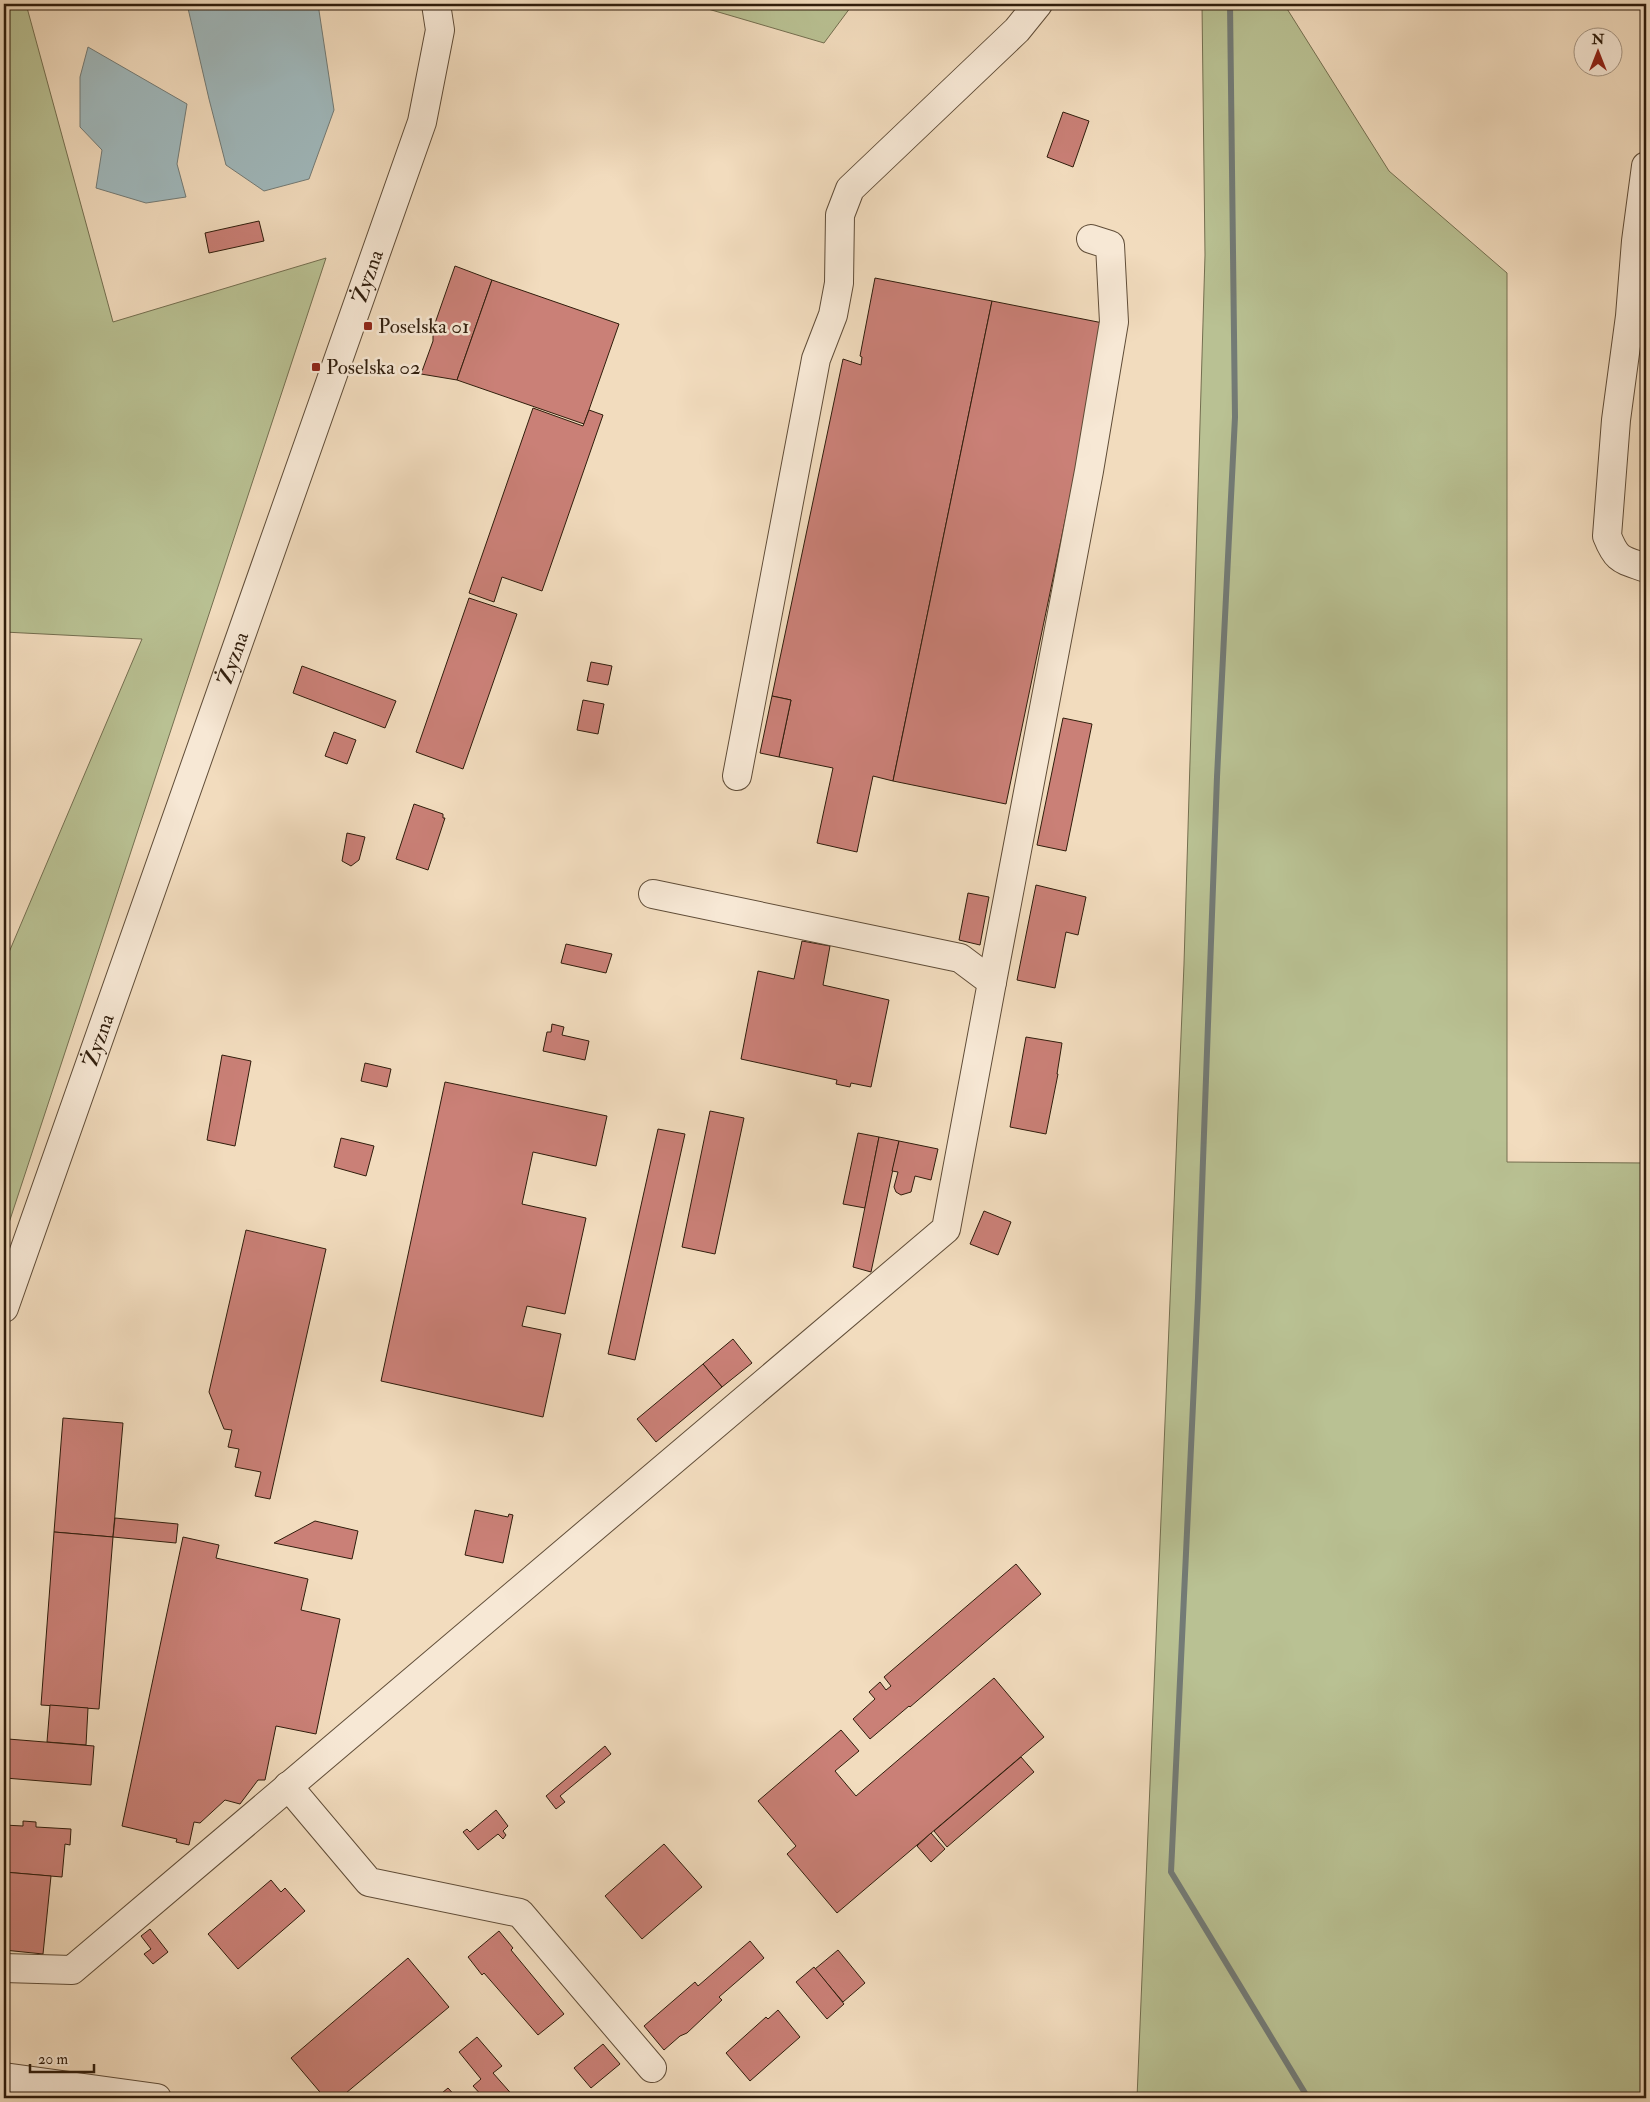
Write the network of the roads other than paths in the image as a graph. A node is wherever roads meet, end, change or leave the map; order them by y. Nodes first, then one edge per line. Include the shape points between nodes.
1 (436, 4) edge
2 (1038, 4) edge
3 (1646, 166) edge
4 (1091, 239) dead end
5 (1646, 568) edge
6 (737, 776) dead end
7 (654, 894) dead end
8 (992, 982) junction
9 (4, 1308) edge
10 (288, 1786) junction
11 (4, 1968) edge
12 (652, 2068) dead end
13 (4, 2078) edge
14 (64, 2092) edge
15 (157, 2098) edge

1 - 9 street, Żyzna via 440,30 422,122
2 - 6 street via 1017,30 850,189 840,215 839,283 816,359
3 - 5 street via 1616,420 1607,536 1614,553 1621,559
4 - 8 street via 1110,245 1114,322 1089,471
7 - 8 street via 960,958
8 - 10 street via 946,1229
10 - 11 street via 72,1970
10 - 12 street via 369,1882 520,1913
13 - 14 street
14 - 15 street

